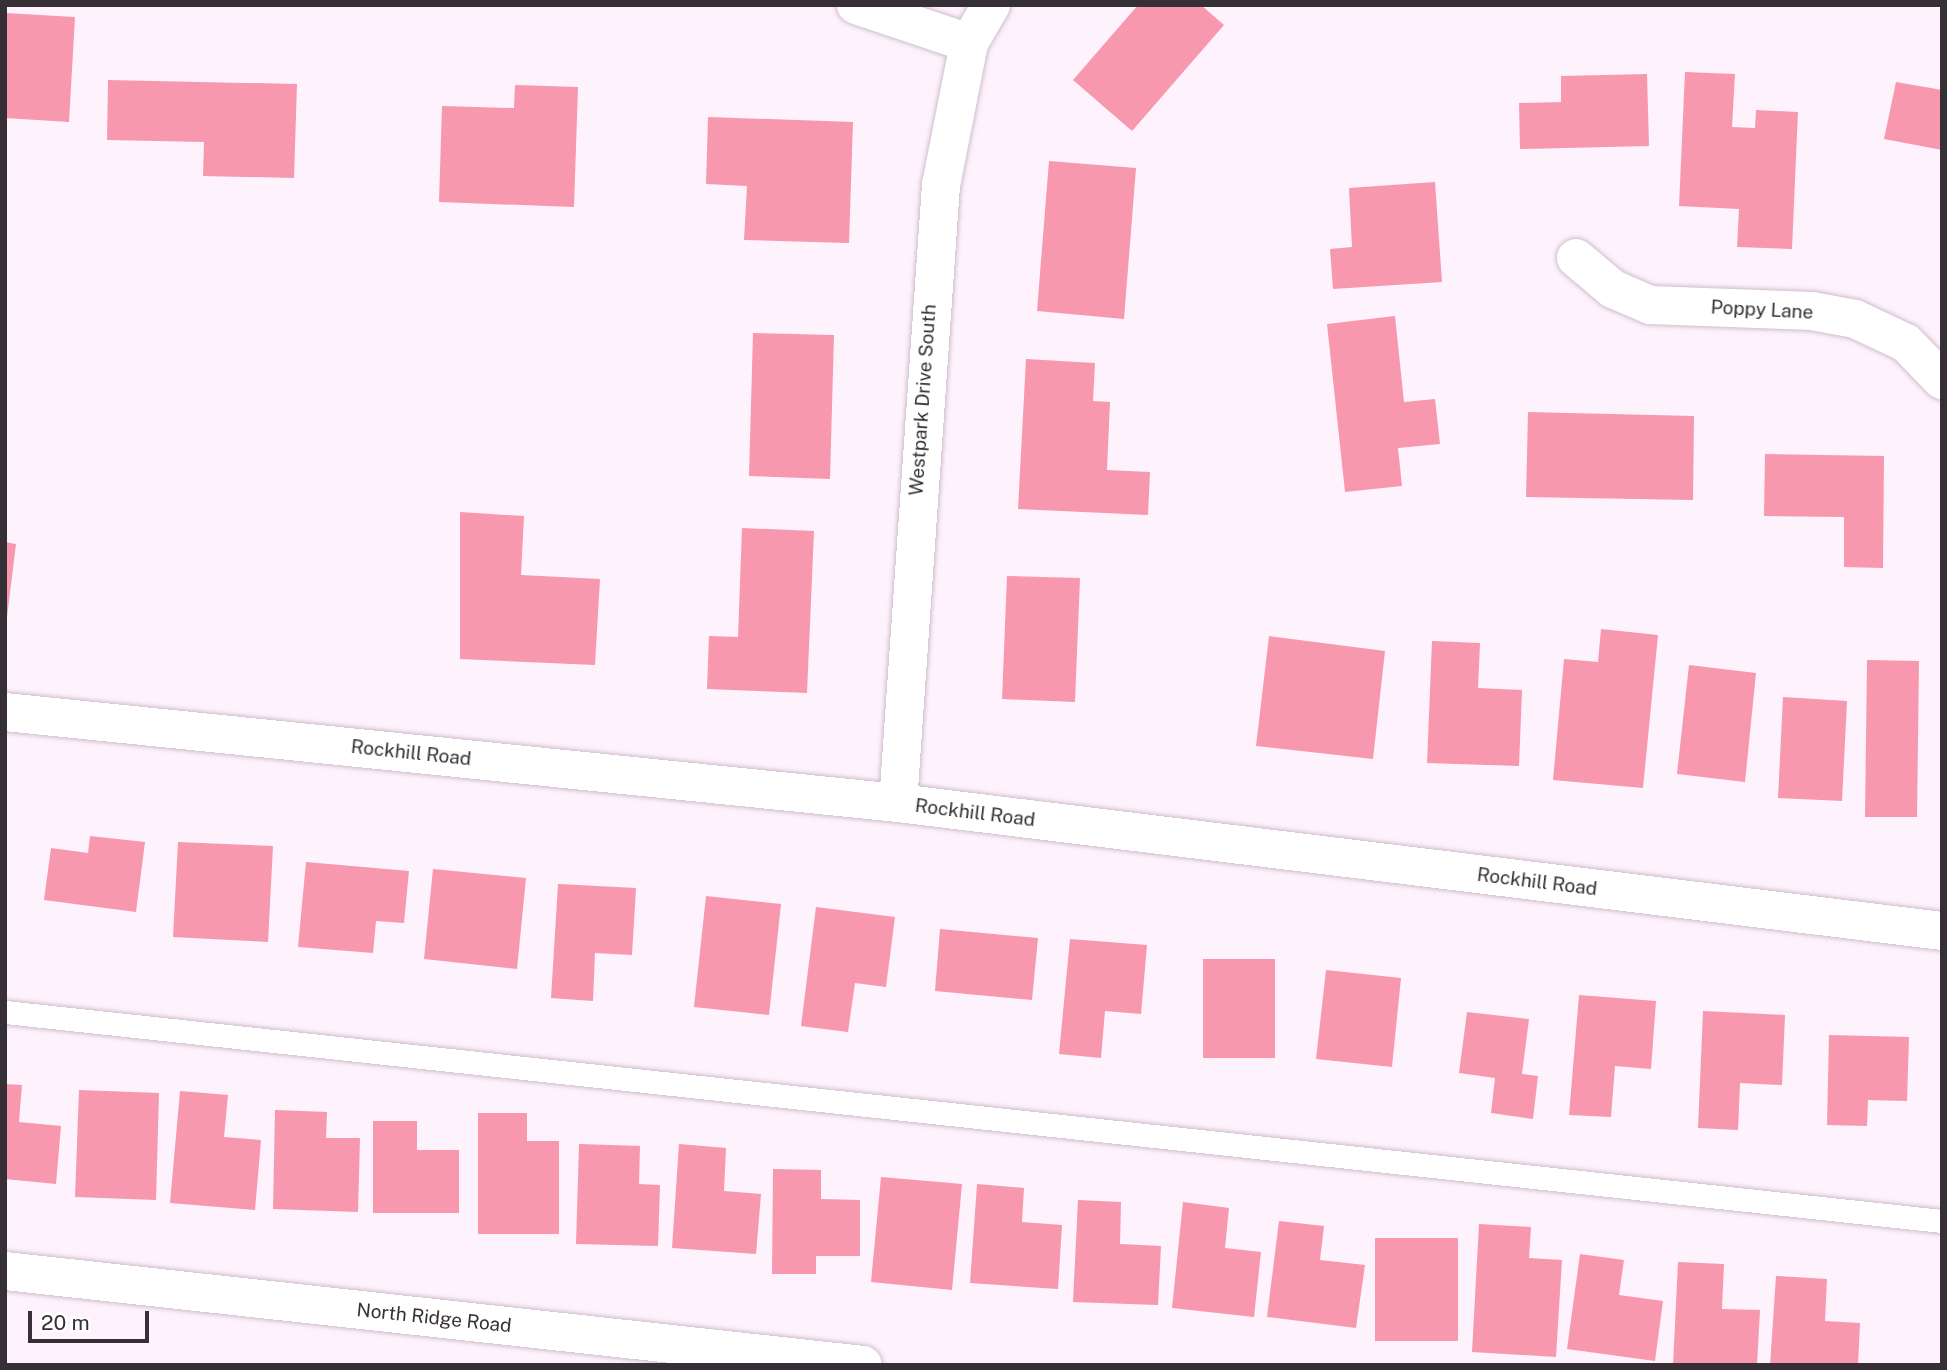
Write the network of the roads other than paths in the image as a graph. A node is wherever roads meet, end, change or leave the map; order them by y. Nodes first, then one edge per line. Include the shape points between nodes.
1 (856, 5) edge
2 (991, 5) edge
3 (969, 43) junction
4 (1576, 258) dead end
5 (1942, 380) edge
6 (5, 712) edge
7 (898, 803) junction
8 (1942, 932) edge
9 (5, 1012) edge
10 (1942, 1221) edge
11 (5, 1271) edge
12 (863, 1365) edge

1 - 3 street
2 - 3 street, Westpark Drive South
3 - 7 street, Westpark Drive South via 952,112 930,297
4 - 5 street, Poppy Lane via 1613,289 1650,305 1812,311 1855,319 1906,343
6 - 7 street, Rockhill Road
7 - 8 street, Rockhill Road
9 - 10 lane
11 - 12 street, North Ridge Road

